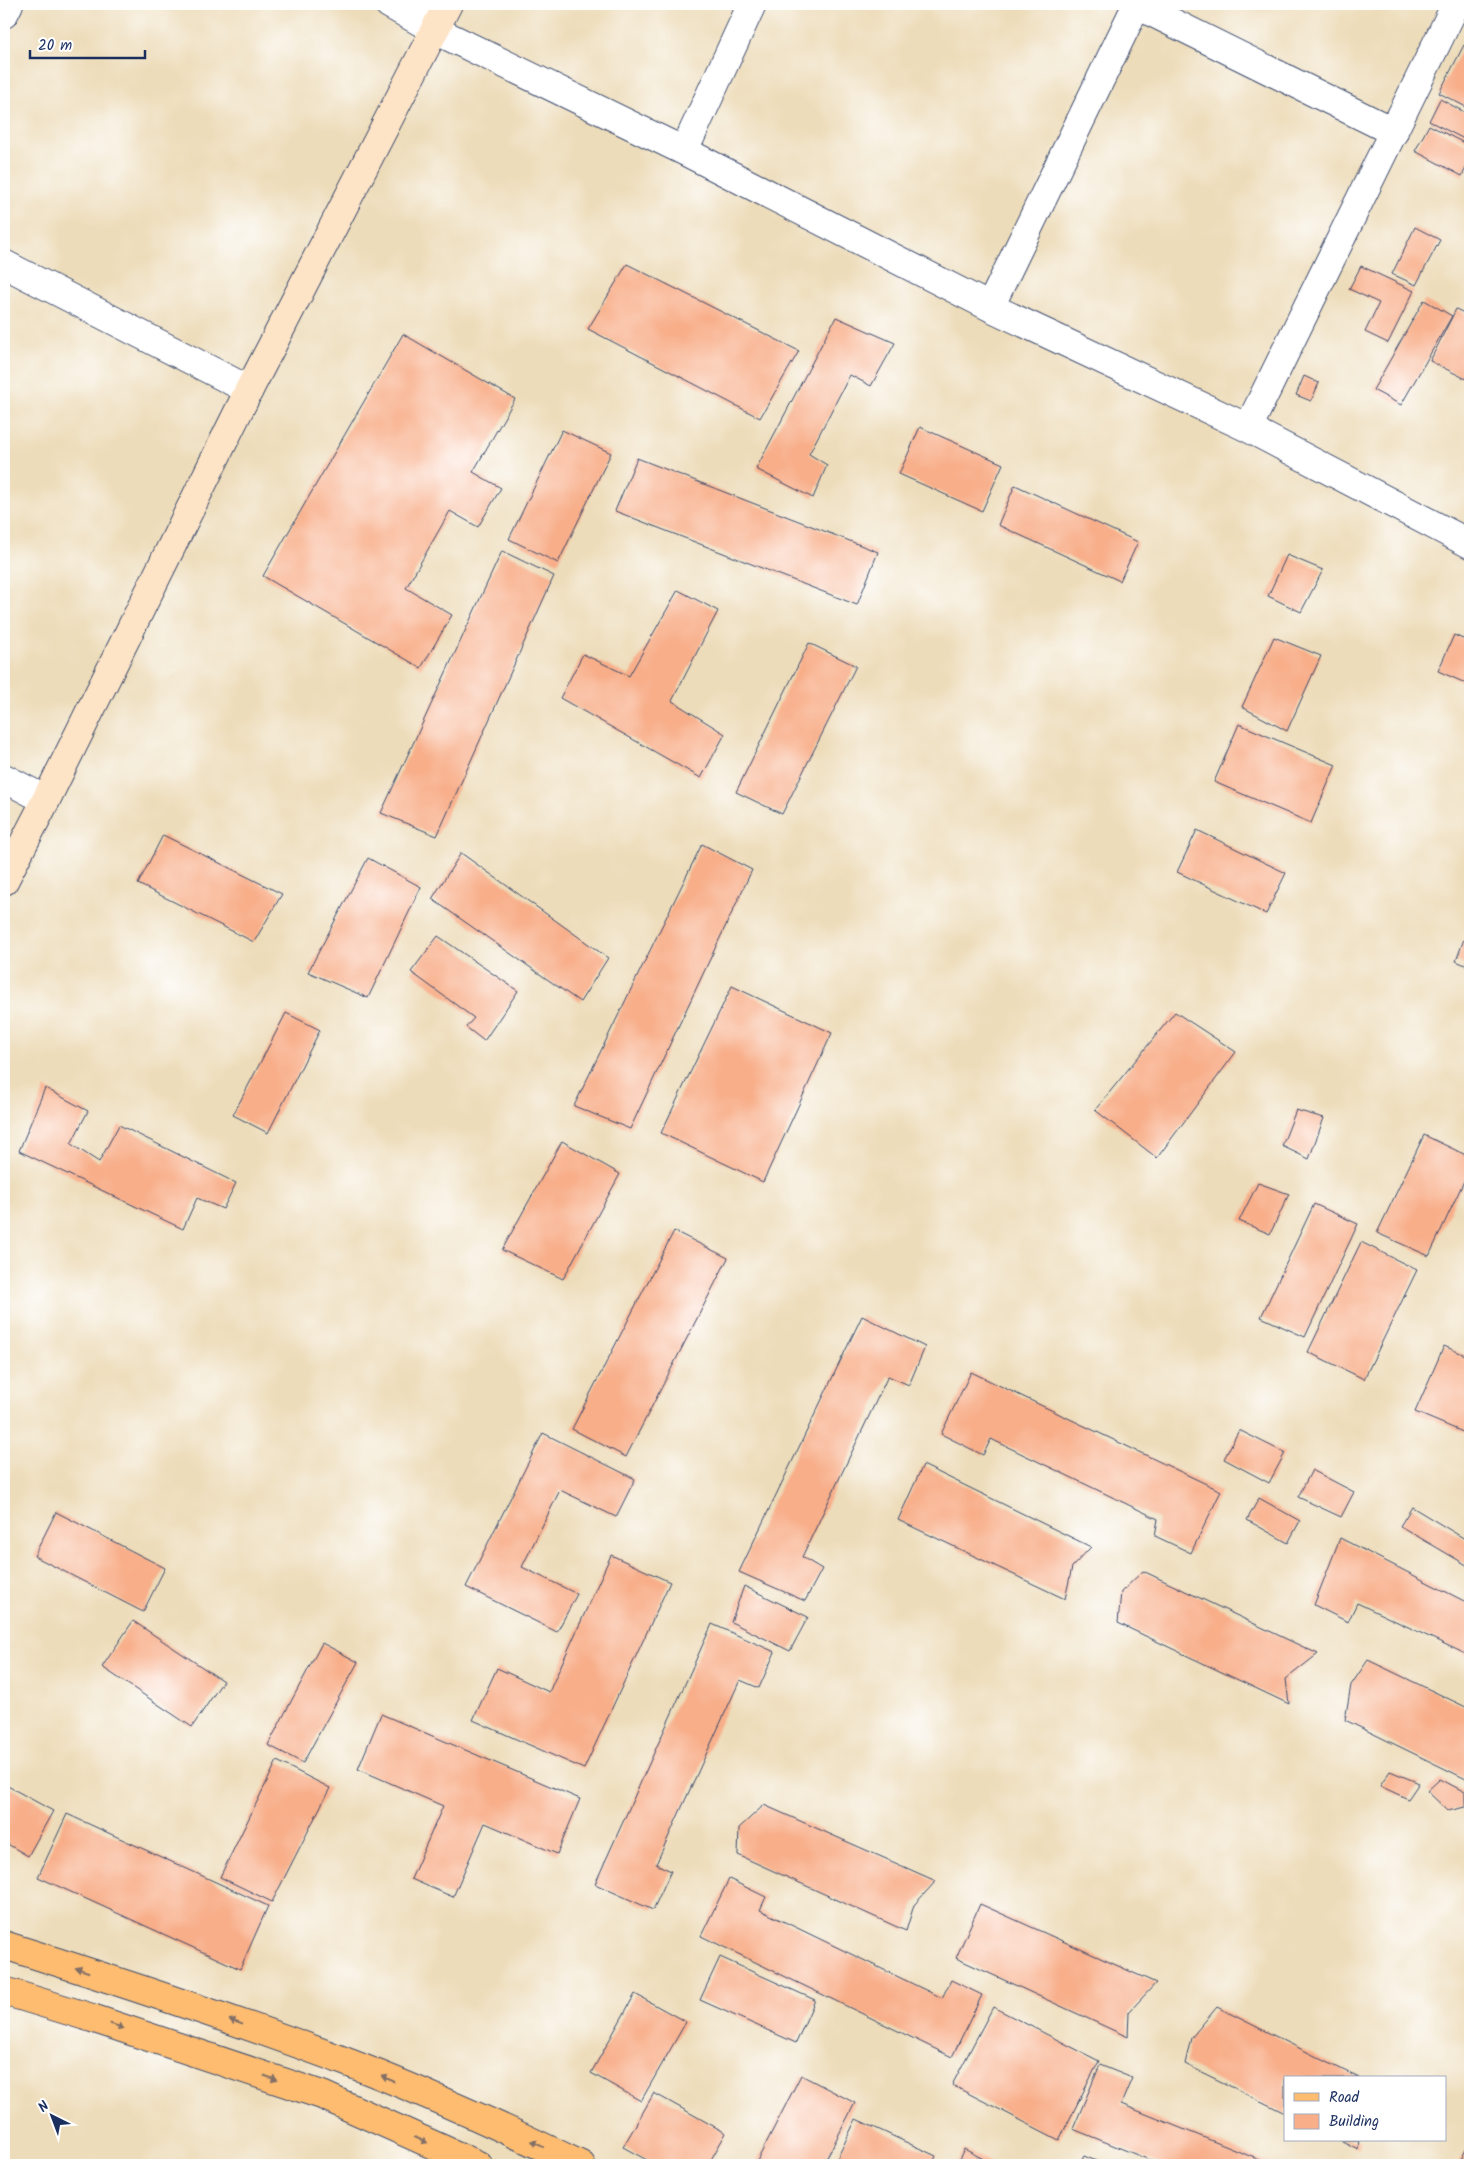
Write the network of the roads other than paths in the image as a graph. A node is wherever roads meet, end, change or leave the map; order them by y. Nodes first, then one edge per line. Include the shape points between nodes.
1 (9, 4) edge
2 (389, 4) edge
3 (448, 4) edge
4 (752, 4) edge
5 (1136, 4) edge
6 (1456, 4) edge
7 (4, 14) edge
8 (435, 30) junction
9 (1394, 132) junction
10 (684, 151) junction
11 (4, 264) edge
12 (990, 307) junction
13 (249, 390) junction
14 (1248, 428) junction
15 (1470, 544) edge
16 (4, 778) edge
17 (46, 800) junction
18 (4, 881) edge
19 (4, 1945) edge
20 (4, 1991) edge
21 (478, 2165) edge
22 (581, 2165) edge

1 - 7 street
2 - 8 street
3 - 8 street
4 - 10 street
5 - 9 street
5 - 12 street
6 - 9 street
8 - 10 street
8 - 13 street
9 - 14 street
10 - 12 street
11 - 13 street
12 - 14 street
13 - 17 street
14 - 15 street
16 - 17 street
17 - 18 street
22 -> 19 main road via 353,2064 152,1992
20 -> 21 main road via 322,2095

